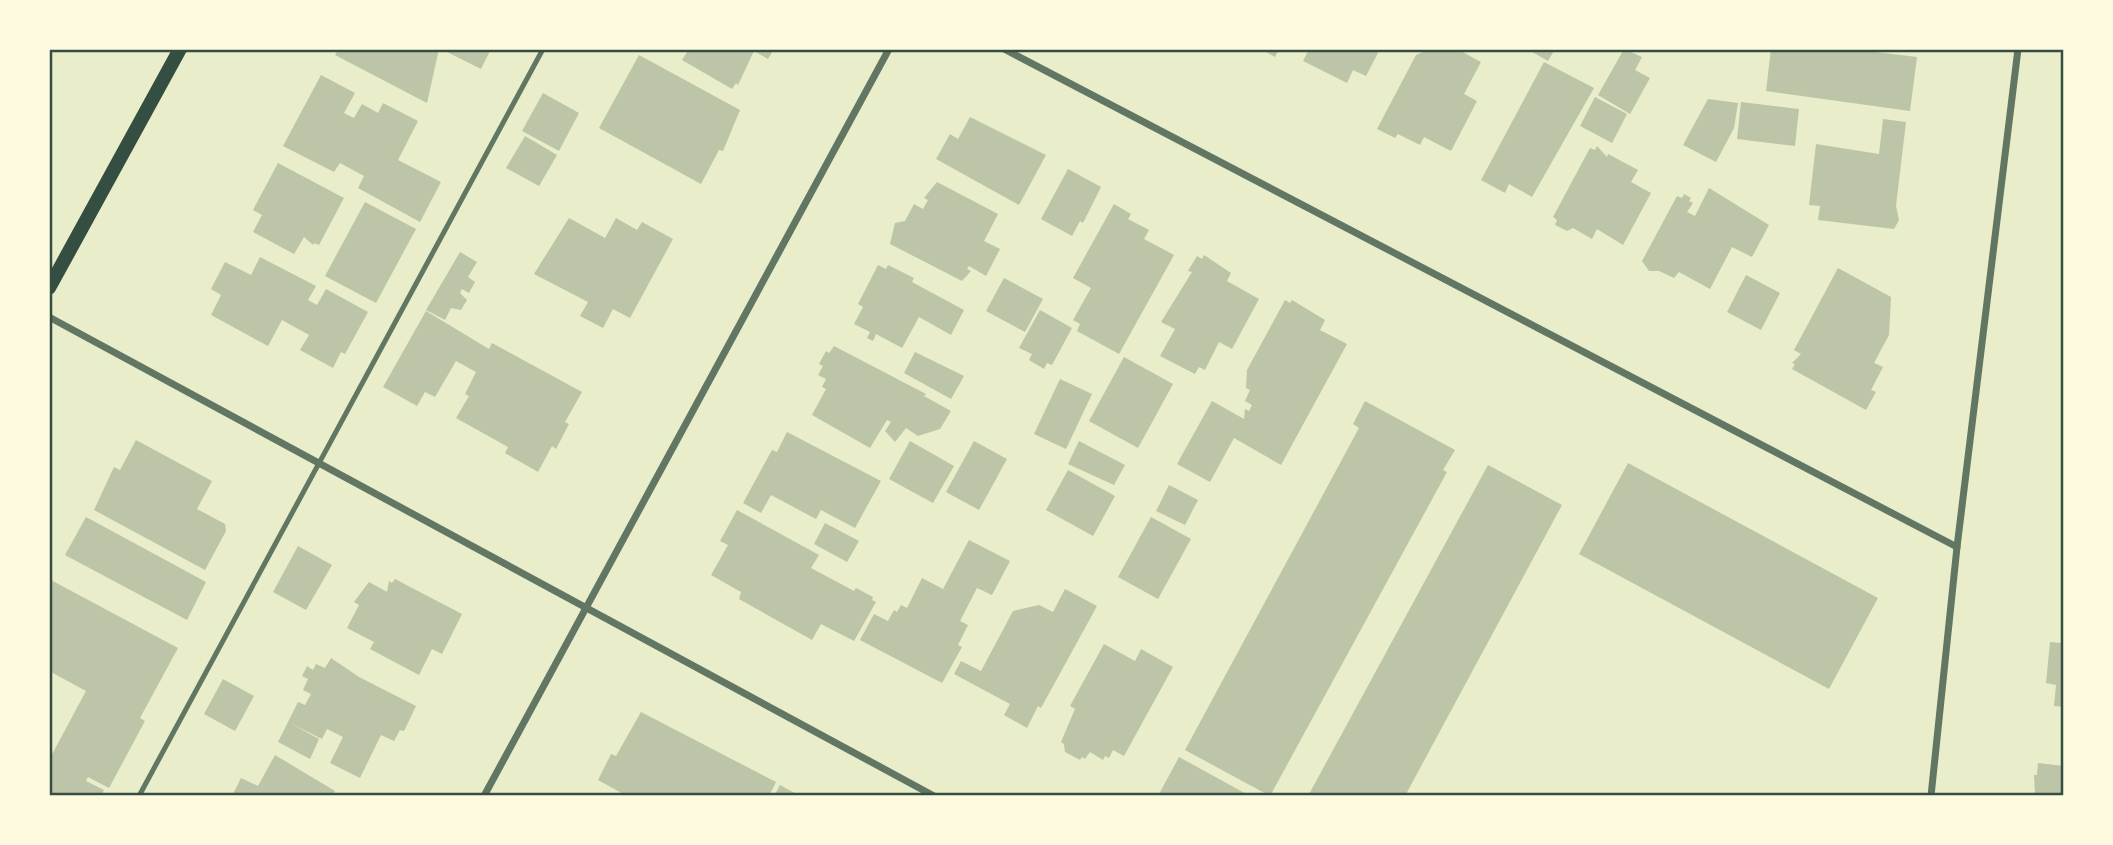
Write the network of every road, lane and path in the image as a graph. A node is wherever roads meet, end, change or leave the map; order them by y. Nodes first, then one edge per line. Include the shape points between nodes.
1 (180, 49) edge
2 (543, 49) edge
3 (890, 49) edge
4 (1004, 49) edge
5 (2018, 49) edge
6 (49, 288) edge
7 (49, 317) edge
8 (319, 463) junction
9 (1957, 547) junction
10 (586, 607) junction
11 (139, 796) edge
12 (484, 796) edge
13 (934, 796) edge
14 (1931, 796) edge

1 - 6 main road
2 - 8 lane
3 - 10 street
4 - 9 street
5 - 9 street
7 - 8 street
8 - 10 street
8 - 11 lane
9 - 14 street
10 - 12 street
10 - 13 street

